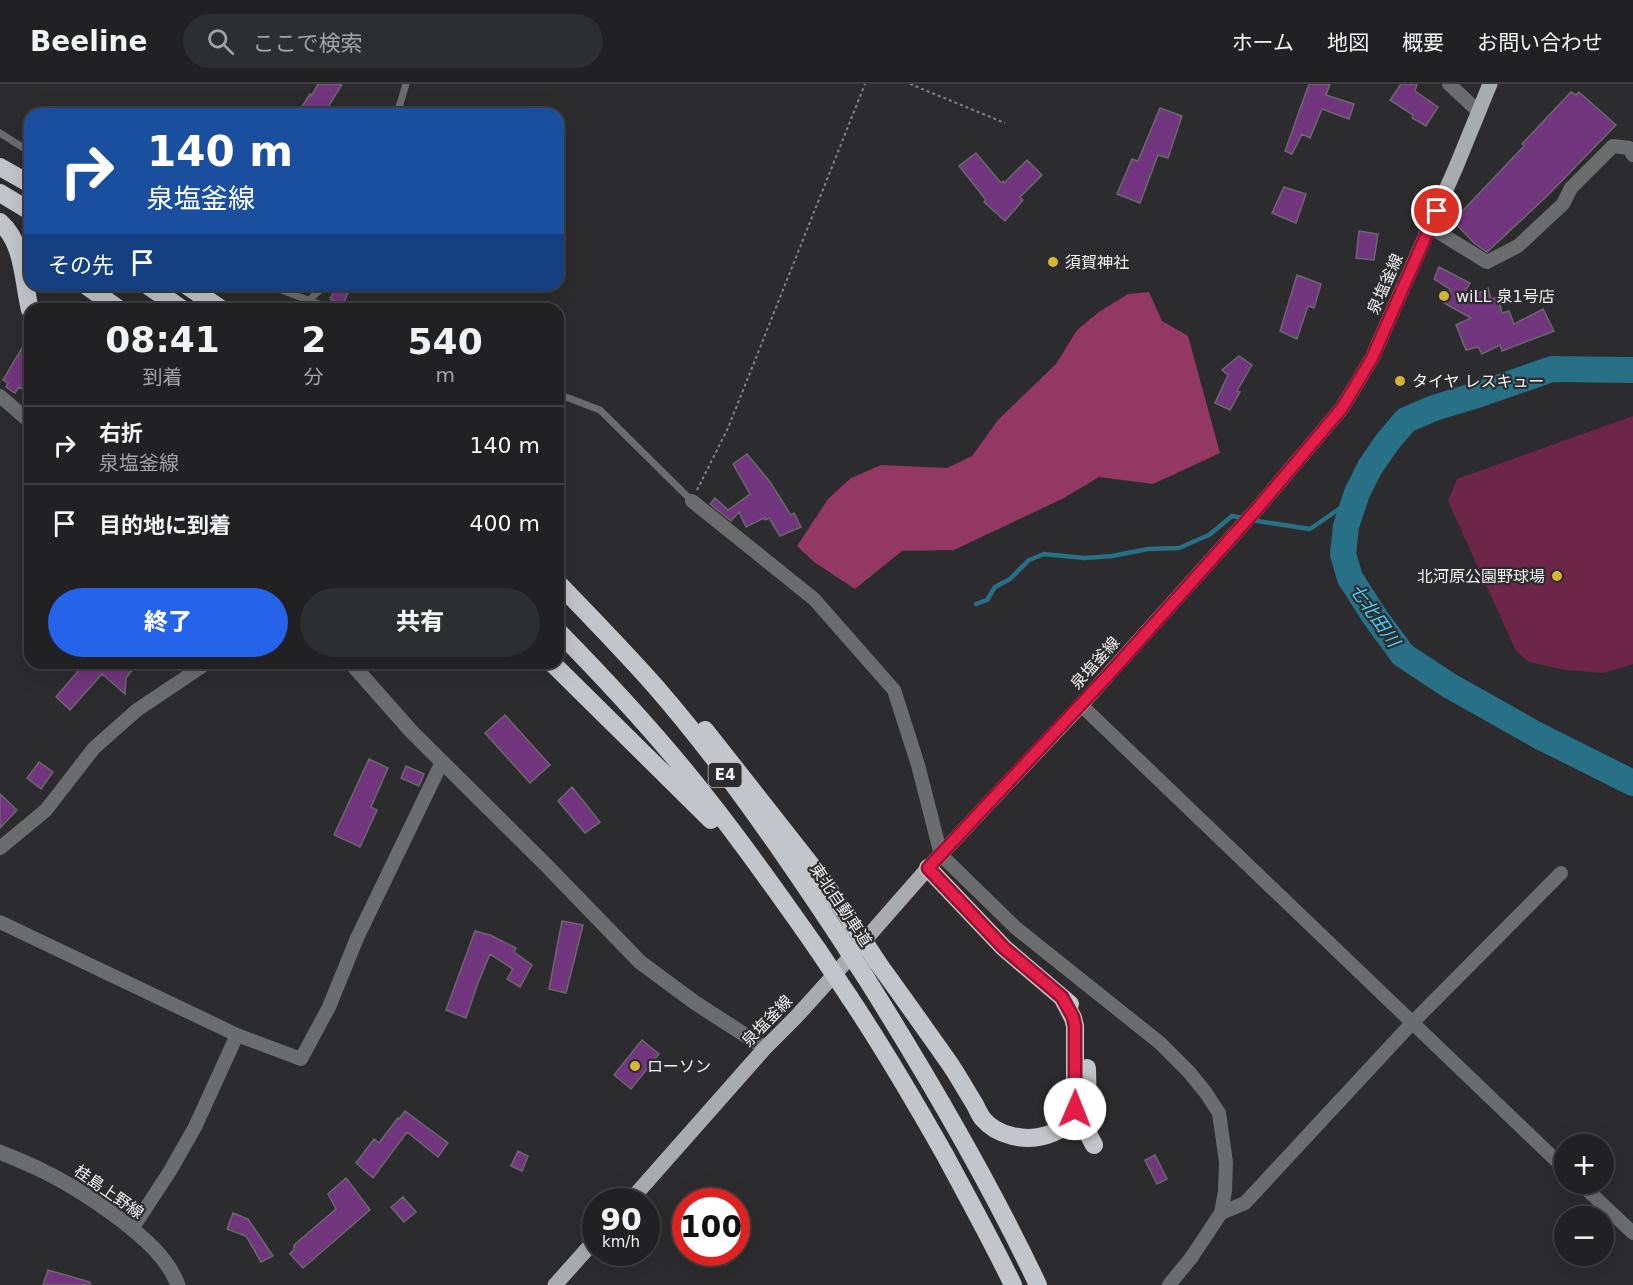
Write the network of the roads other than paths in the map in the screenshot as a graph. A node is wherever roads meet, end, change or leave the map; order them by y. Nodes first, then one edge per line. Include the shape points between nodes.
1 (406, 84) edge
2 (1449, 84) edge
3 (1490, 84) edge
4 (399, 108) edge
5 (1479, 112) junction
6 (0, 133) edge
7 (24, 148) edge
8 (1633, 155) edge
9 (0, 167) edge
10 (24, 181) edge
11 (0, 194) edge
12 (24, 208) edge
13 (0, 222) edge
14 (1430, 227) junction
15 (14, 239) junction
16 (24, 245) edge
17 (24, 279) edge
18 (93, 291) edge
19 (156, 291) edge
20 (195, 291) edge
21 (284, 291) edge
22 (319, 291) edge
23 (309, 300) junction
24 (110, 303) edge
25 (173, 303) edge
26 (212, 303) edge
27 (317, 303) edge
28 (0, 396) edge
29 (564, 396) edge
30 (24, 418) edge
31 (692, 501) joint
32 (564, 590) edge
33 (602, 627) junction
34 (564, 637) edge
35 (198, 669) edge
36 (356, 669) edge
37 (558, 669) edge
38 (1081, 705) junction
39 (441, 762) junction
40 (0, 848) edge
41 (934, 862) junction
42 (1561, 873) dead end
43 (779, 894) junction
44 (0, 922) edge
45 (1412, 1023) junction
46 (237, 1035) junction
47 (765, 1048) junction
48 (1082, 1113) junction
49 (1094, 1145) dead end
50 (0, 1152) edge
51 (1554, 1158) edge
52 (641, 1188) edge
53 (1592, 1194) edge
54 (1221, 1213) junction
55 (132, 1229) junction
56 (1633, 1233) edge
57 (582, 1255) edge
58 (178, 1285) edge
59 (555, 1285) edge
60 (1013, 1285) edge
61 (1038, 1285) edge
62 (1169, 1285) edge

1 - 4 lane
2 - 5 street
3 - 5 main road, 泉塩釜線
5 - 14 main road, 泉塩釜線
6 - 7 lane
8 - 14 street via 1629,148 1613,146 1571,188 1563,204 1518,246 1487,262
9 - 10 highway
11 - 12 highway
13 - 15 highway
14 - 38 main road, 泉塩釜線 via 1372,358 1342,408
15 - 16 highway
15 - 17 highway
18 - 24 highway
19 - 25 highway
20 - 26 highway
21 - 23 lane
22 - 23 lane
23 - 27 lane
28 - 30 street
29 - 31 lane via 600,410
31 - 41 street via 814,599 894,690 918,765
32 - 33 highway, 東北自動車道 / E4
33 - 48 highway, bridge via 714,739 819,875 951,1065 984,1120 1012,1136 1032,1138 1060,1130
33 - 61 highway, 東北自動車道 / E4, bridge via 701,743 836,932 938,1097
34 - 43 highway, E4 via 710,801
35 - 40 street via 137,710 94,748 45,810
36 - 39 street
37 - 43 highway via 702,810
38 - 41 main road, 泉塩釜線
38 - 45 street
39 - 46 street via 357,938 329,1007 301,1059
39 - 47 street via 640,962
41 - 47 main road, 泉塩釜線
41 - 48 highway via 1004,948 1062,997 1075,1026
41 - 54 street via 1160,1042 1189,1072 1219,1113 1226,1162
42 - 45 street
43 - 60 highway, E4, bridge via 880,1042
44 - 46 street
45 - 51 street
45 - 54 street via 1245,1203
46 - 55 street via 195,1127
47 - 52 main road, 泉塩釜線
48 - 49 highway
50 - 55 street, 桂島上野線 via 77,1190
53 - 56 street
54 - 62 street
55 - 58 street, 桂島上野線 via 158,1252
57 - 59 main road

